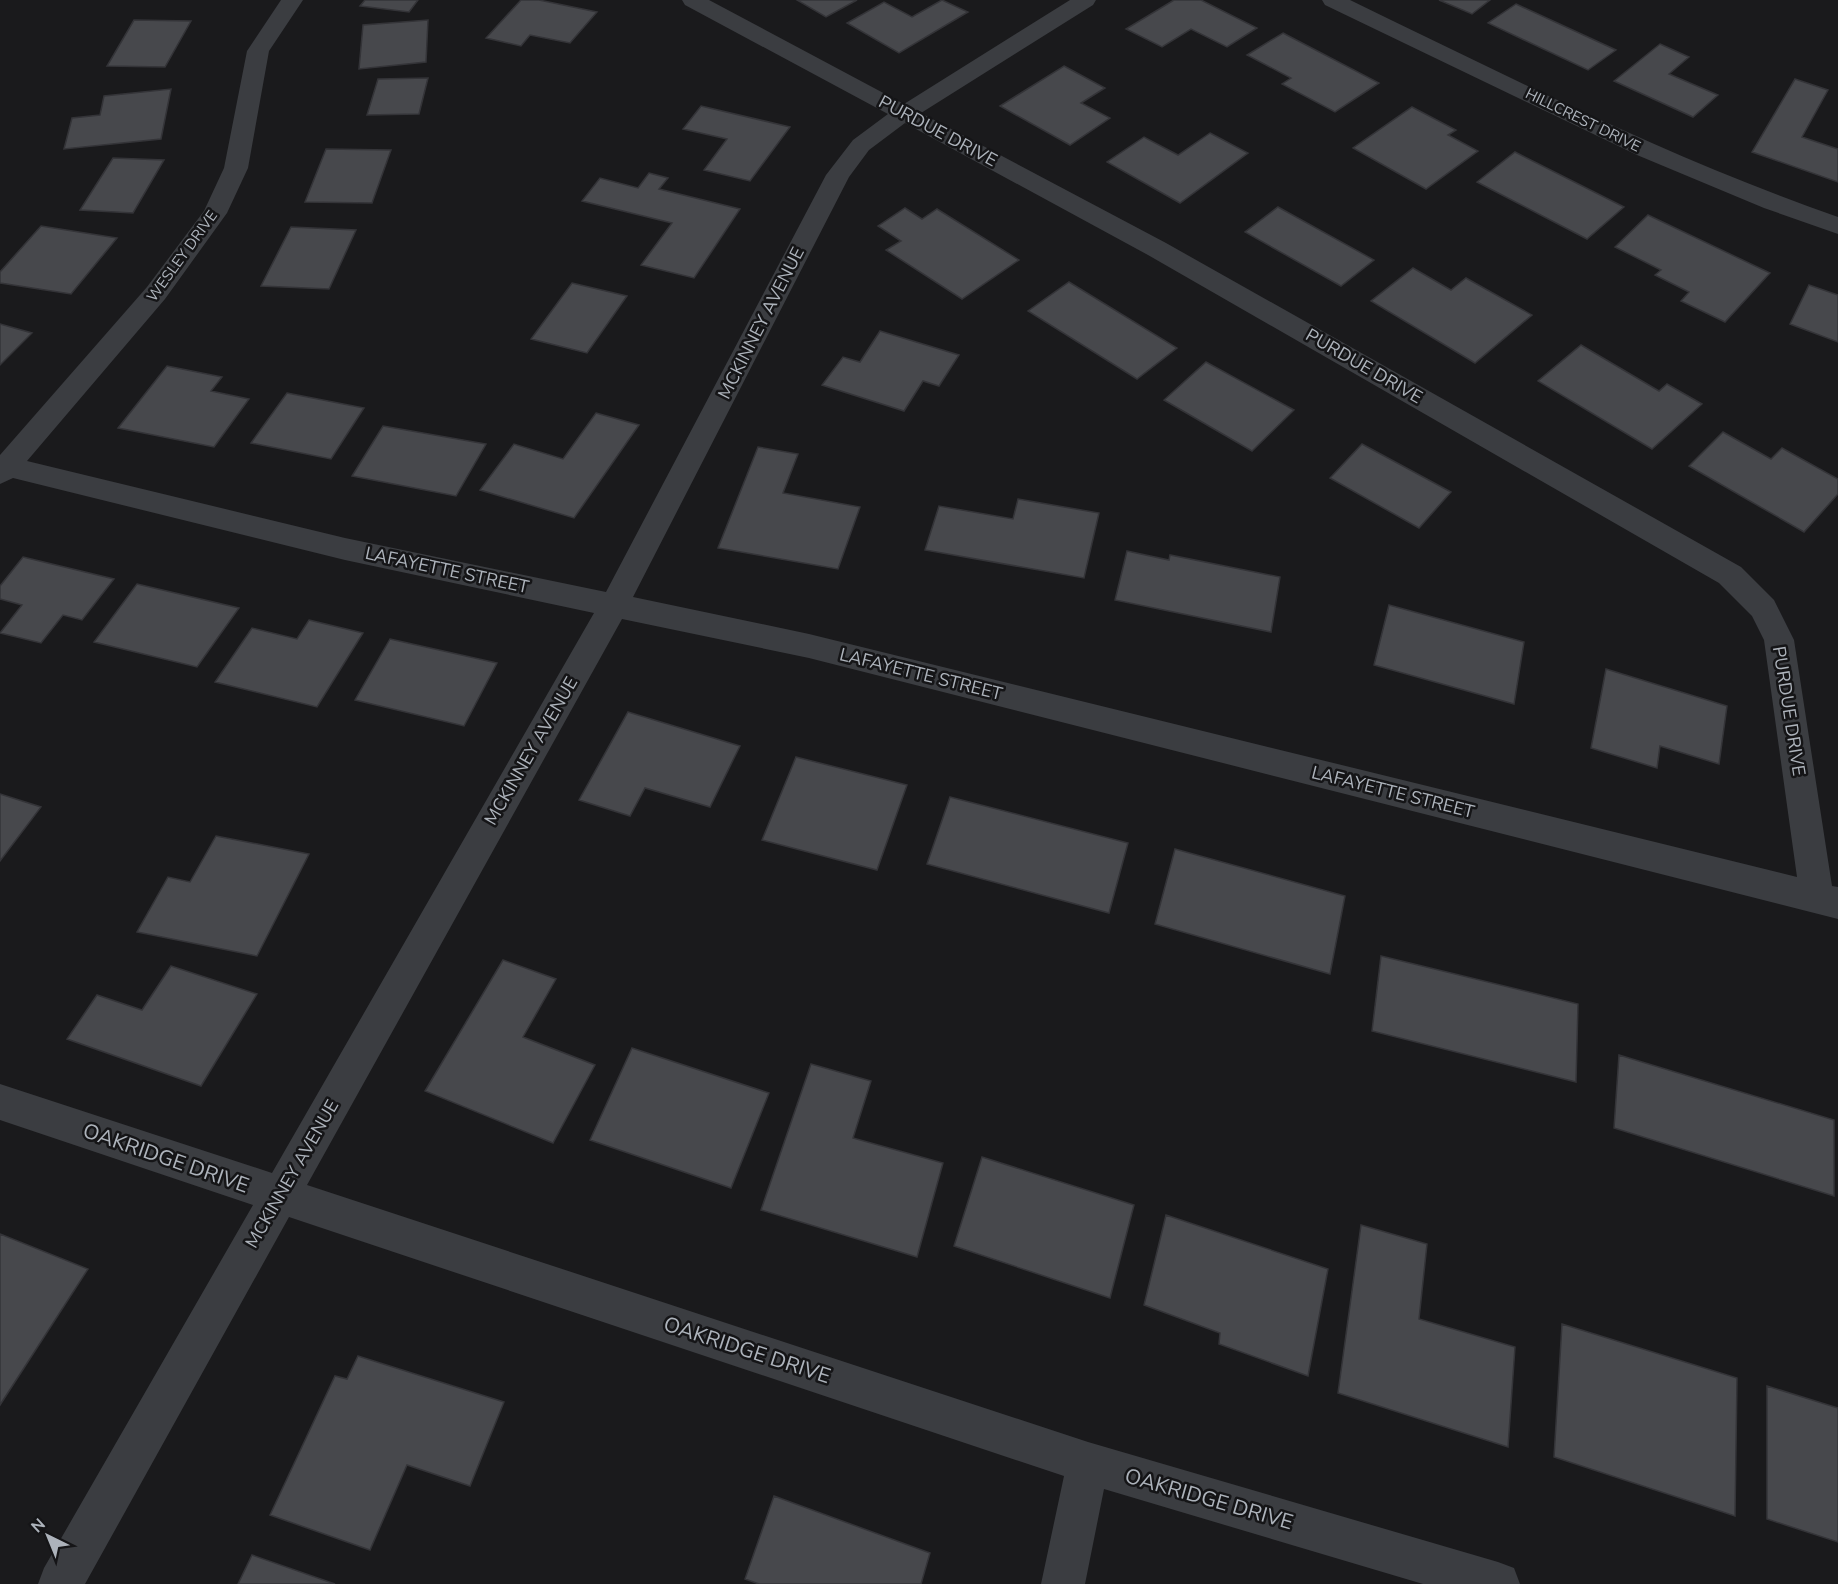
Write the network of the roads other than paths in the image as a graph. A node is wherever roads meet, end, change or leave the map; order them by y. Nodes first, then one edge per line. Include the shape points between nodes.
1 (292, 0) edge
2 (693, 0) edge
3 (1085, 0) edge
4 (1333, 0) edge
5 (905, 113) junction
6 (1838, 226) edge
7 (2, 468) edge
8 (614, 605) junction
9 (1827, 900) edge
10 (0, 1102) edge
11 (279, 1197) junction
12 (1088, 1463) junction
13 (60, 1584) edge
14 (1063, 1584) edge
15 (1498, 1584) edge

1 - 7 street, WESLEY DRIVE via 258,51 236,168 215,213 156,293
2 - 5 street, PURDUE DRIVE
3 - 5 street, MCKINNEY AVENUE
4 - 6 street, HILLCREST DRIVE via 1696,174
5 - 8 street, MCKINNEY AVENUE via 861,145 838,175
5 - 9 street, PURDUE DRIVE via 1157,249 1730,575 1763,608 1779,640
7 - 8 street, LAFAYETTE STREET via 345,549
8 - 9 street, LAFAYETTE STREET via 809,646
8 - 11 street, MCKINNEY AVENUE
10 - 11 street, OAKRIDGE DRIVE
11 - 12 street, OAKRIDGE DRIVE
11 - 13 street, MCKINNEY AVENUE
12 - 14 street
12 - 15 street, OAKRIDGE DRIVE

